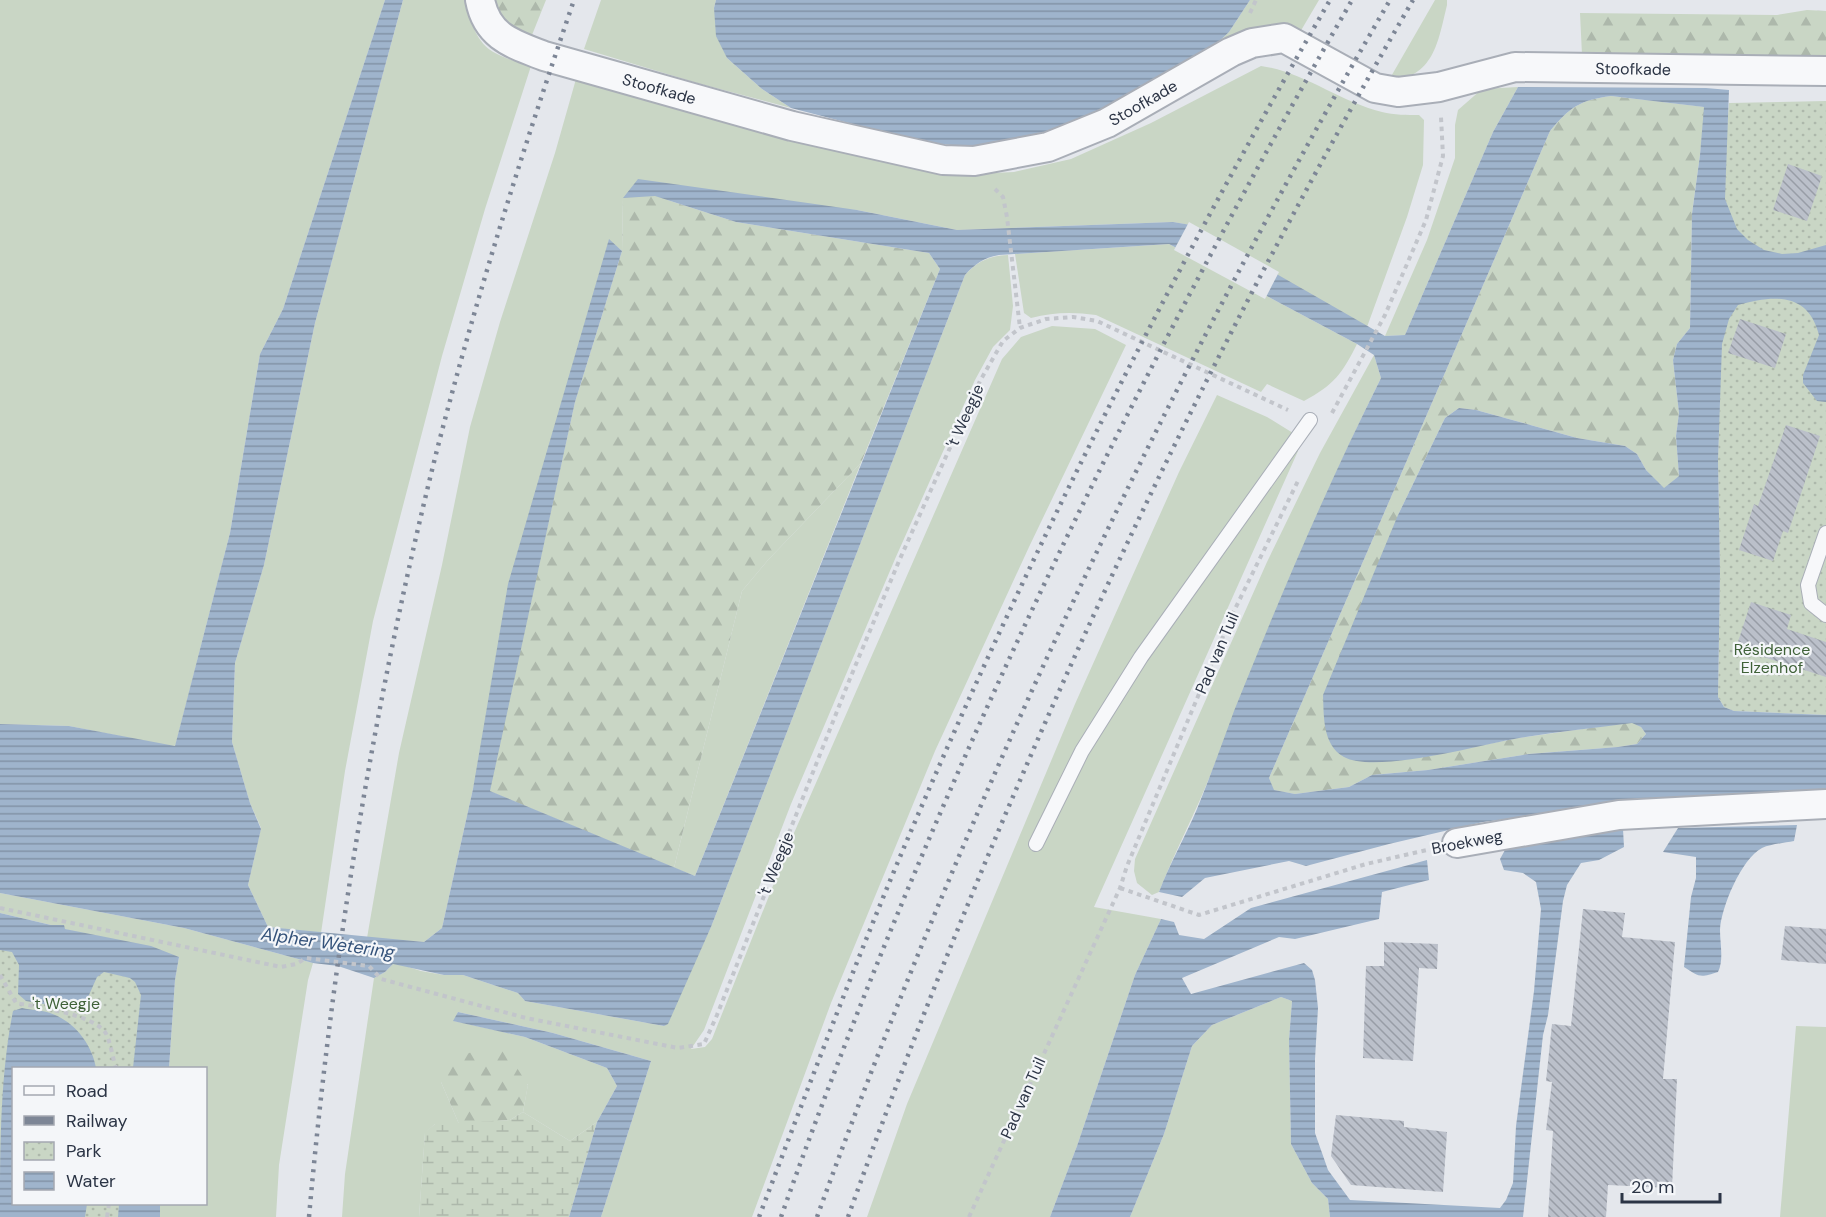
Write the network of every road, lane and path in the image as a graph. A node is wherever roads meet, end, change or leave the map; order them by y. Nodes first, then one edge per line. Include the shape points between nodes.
1 (480, 0) edge
2 (1826, 71) edge
3 (1439, 87) junction
4 (1007, 216) dead end
5 (1020, 328) junction
6 (1310, 420) junction
7 (1299, 479) dead end
8 (1826, 533) edge
9 (1826, 615) edge
10 (1826, 804) edge
11 (1457, 843) joint
12 (1036, 844) dead end
13 (1120, 888) junction
14 (0, 908) edge
15 (0, 975) edge
16 (116, 1067) edge
17 (969, 1217) edge

1 - 3 street, Stoofkade via 490,27 505,41 544,56 792,126 943,160 974,161 1048,147 1107,123 1231,52 1252,43 1284,38 1375,88 1398,92
2 - 3 street, Stoofkade via 1515,67
3 - 6 path, 't Weegje via 1443,156 1426,220 1385,315 1324,427
4 - 5 path
5 - 6 path, 't Weegje via 1046,319 1073,317 1097,321
5 - 14 path, 't Weegje via 1003,341 980,381 899,561 704,1044 678,1048 526,1018 381,979 369,966 306,958 281,967
6 - 12 lane via 1141,657 1082,751
7 - 13 path, Pad van Tuil via 1232,615
8 - 9 lane via 1808,585 1811,603
10 - 11 street, Broekweg via 1619,815
11 - 13 path, Broekweg via 1366,864 1199,915
13 - 17 path, Pad van Tuil
15 - 16 path via 16,1003 57,1010 87,1021 105,1033

